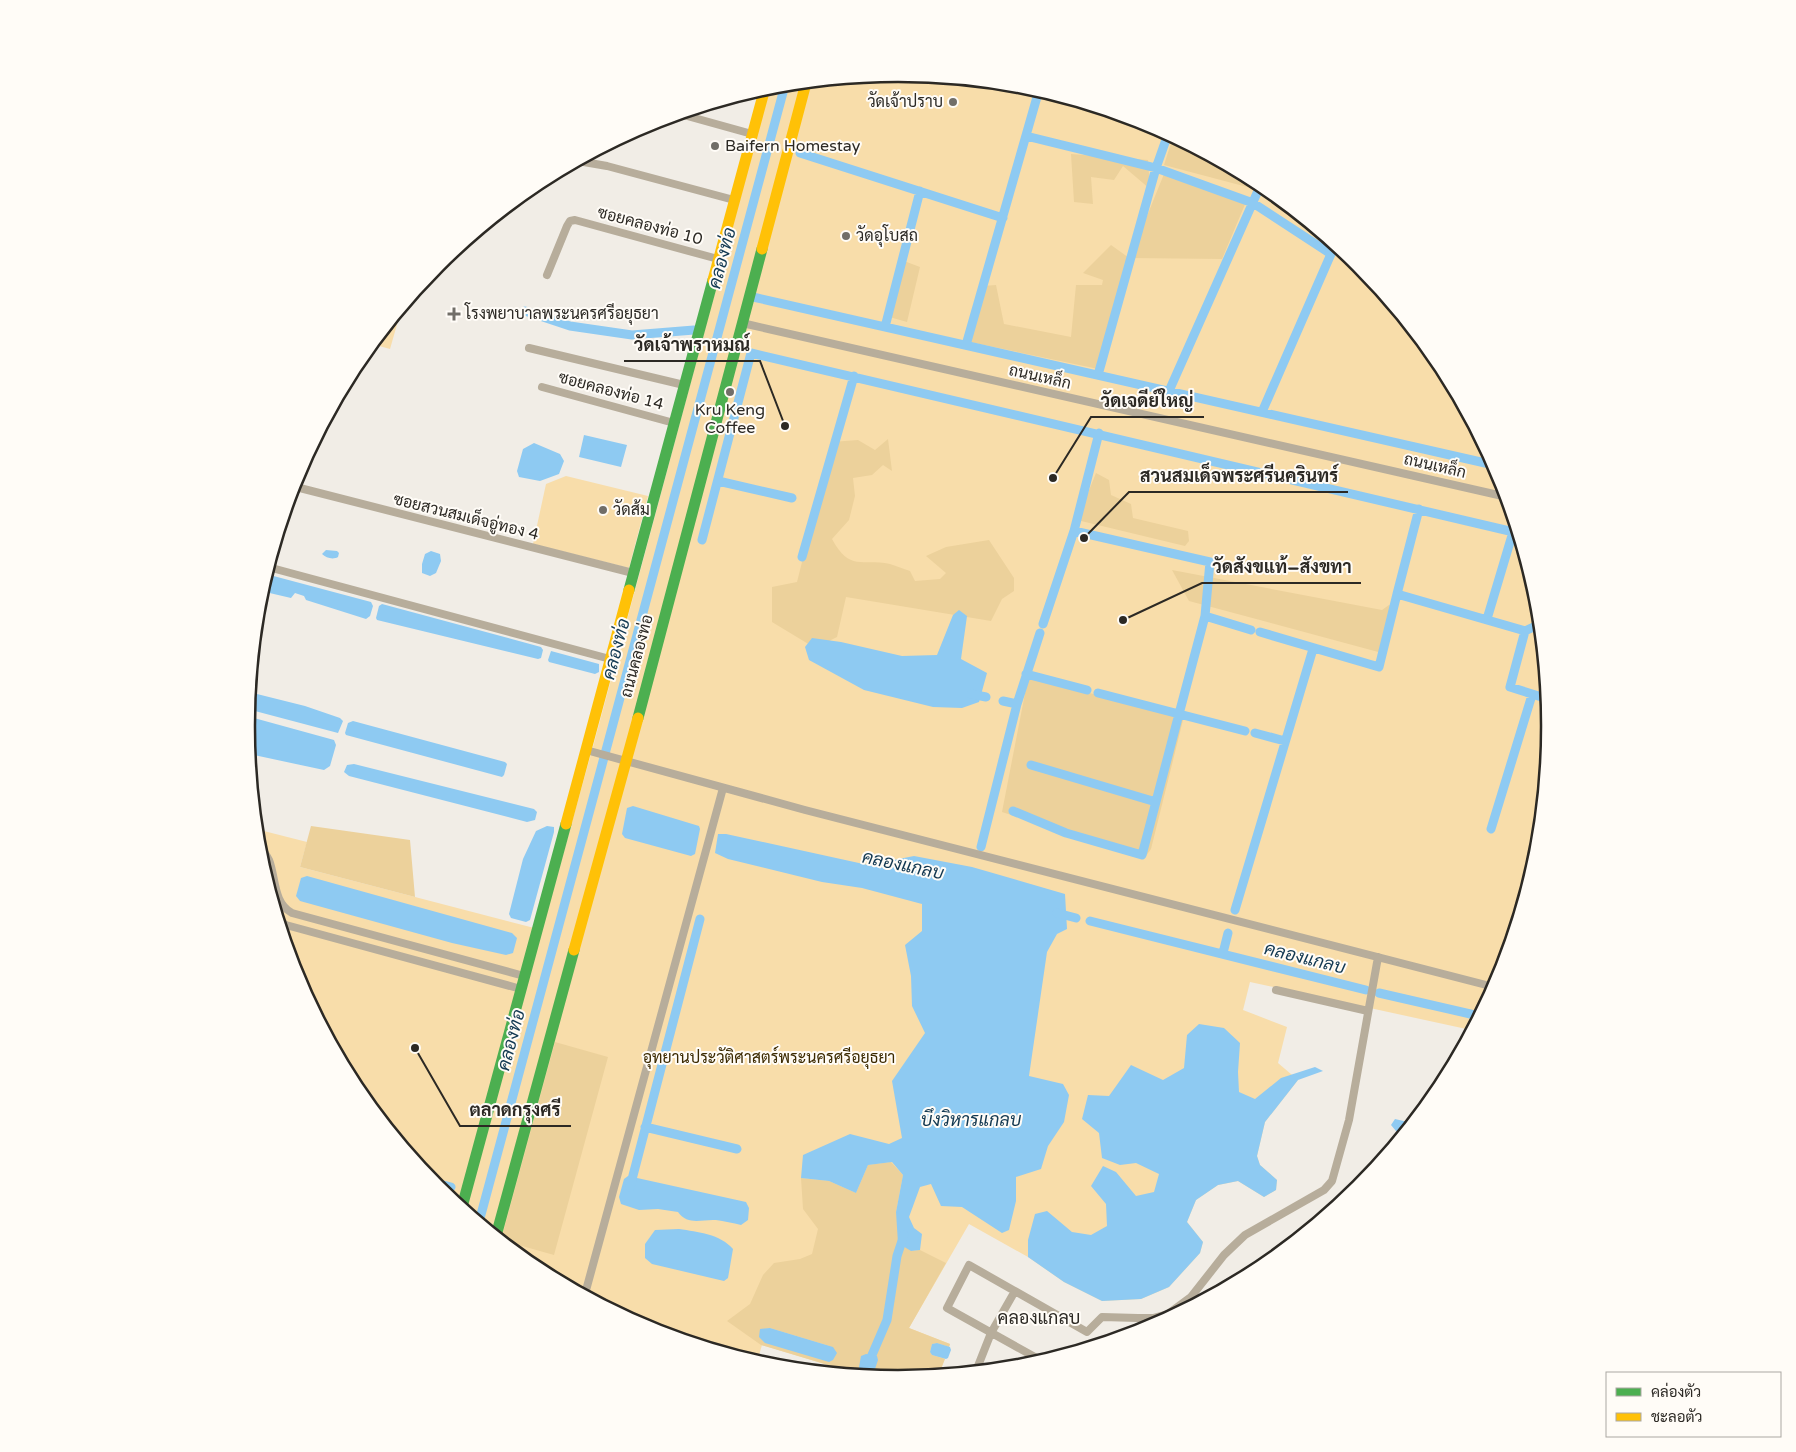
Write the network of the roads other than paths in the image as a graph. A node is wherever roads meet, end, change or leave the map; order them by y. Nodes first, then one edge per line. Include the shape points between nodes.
1 (804, 90) edge
2 (762, 97) edge
3 (691, 117) edge
4 (752, 134) junction
5 (588, 163) edge
6 (734, 200) junction
7 (718, 259) junction
8 (547, 276) dead end
9 (742, 323) junction
10 (528, 348) dead end
11 (684, 385) junction
12 (542, 387) dead end
13 (674, 423) junction
14 (300, 488) edge
15 (1498, 495) edge
16 (274, 569) edge
17 (633, 574) junction
18 (610, 659) junction
19 (590, 751) junction
20 (621, 760) junction
21 (722, 788) junction
22 (269, 860) edge
23 (286, 925) edge
24 (1378, 957) junction
25 (524, 976) junction
26 (1487, 985) edge
27 (521, 989) junction
28 (1276, 990) dead end
29 (1368, 1011) junction
30 (464, 1201) edge
31 (498, 1230) edge
32 (586, 1289) edge
33 (1015, 1291) junction
34 (1186, 1301) edge
35 (1151, 1318) edge
36 (991, 1333) junction
37 (1032, 1355) edge
38 (979, 1364) edge

1 - 9 street, ถนนคลองท่อ
2 - 4 street, ถนนคลองท่อ
3 - 4 street
4 - 6 street, ถนนคลองท่อ
5 - 6 street
6 - 7 street, ถนนคลองท่อ
7 - 8 street, ซอยคลองท่อ 10 via 576,220 567,226
7 - 11 street, ถนนคลองท่อ
9 - 15 street, ถนนเหล็ก
9 - 20 street, ถนนคลองท่อ
10 - 11 street
11 - 13 street, ถนนคลองท่อ
12 - 13 street, ซอยคลองท่อ 14
13 - 17 street, ถนนคลองท่อ
14 - 17 street, ซอยสวนสมเด็จอู่ทอง 4
16 - 18 street
17 - 18 street, ถนนคลองท่อ
18 - 19 street, ถนนคลองท่อ
19 - 20 street
19 - 25 street, ถนนคลองท่อ
20 - 21 street
20 - 31 street, ถนนคลองท่อ
21 - 24 street
21 - 32 street
22 - 25 street via 285,910
23 - 27 street
24 - 26 street
24 - 29 street
25 - 27 street, ถนนคลองท่อ
27 - 30 street, ถนนคลองท่อ
28 - 29 street
29 - 34 street via 1349,1120 1332,1181 1324,1190 1245,1235
33 - 35 street via 1088,1332 1102,1316
33 - 36 street
33 - 36 street via 969,1265 947,1308
36 - 37 street
36 - 38 street

